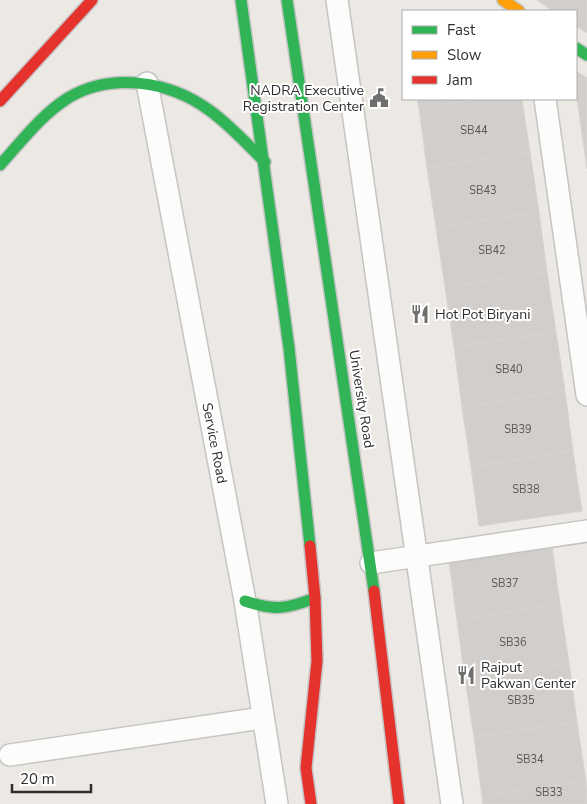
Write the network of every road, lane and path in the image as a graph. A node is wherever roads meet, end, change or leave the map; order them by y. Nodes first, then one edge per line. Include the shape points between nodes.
1 (92, 0) edge
2 (240, 0) edge
3 (287, 0) edge
4 (337, 0) edge
5 (503, 0) edge
6 (518, 10) edge
7 (147, 83) junction
8 (545, 100) edge
9 (0, 101) edge
10 (265, 162) junction
11 (0, 165) edge
12 (587, 395) edge
13 (587, 532) edge
14 (418, 557) junction
15 (371, 563) junction
16 (315, 598) junction
17 (244, 602) junction
18 (262, 718) junction
19 (10, 754) dead end
20 (277, 804) edge
21 (311, 804) edge
22 (399, 804) edge
23 (452, 804) edge

1 - 9 main road
2 - 10 main road
3 - 15 main road, University Road
4 - 14 street
5 - 6 main road
7 - 10 main road via 182,94 200,104
7 - 11 main road via 117,81 85,90 68,99
7 - 17 street, Service Road
8 - 12 street
10 - 16 main road via 289,348
13 - 14 street
14 - 15 street
14 - 23 street
15 - 22 main road, University Road
16 - 17 main road via 290,608 268,610
16 - 21 main road via 318,642 306,768
17 - 18 street, Service Road
18 - 19 street
18 - 20 street, Service Road

